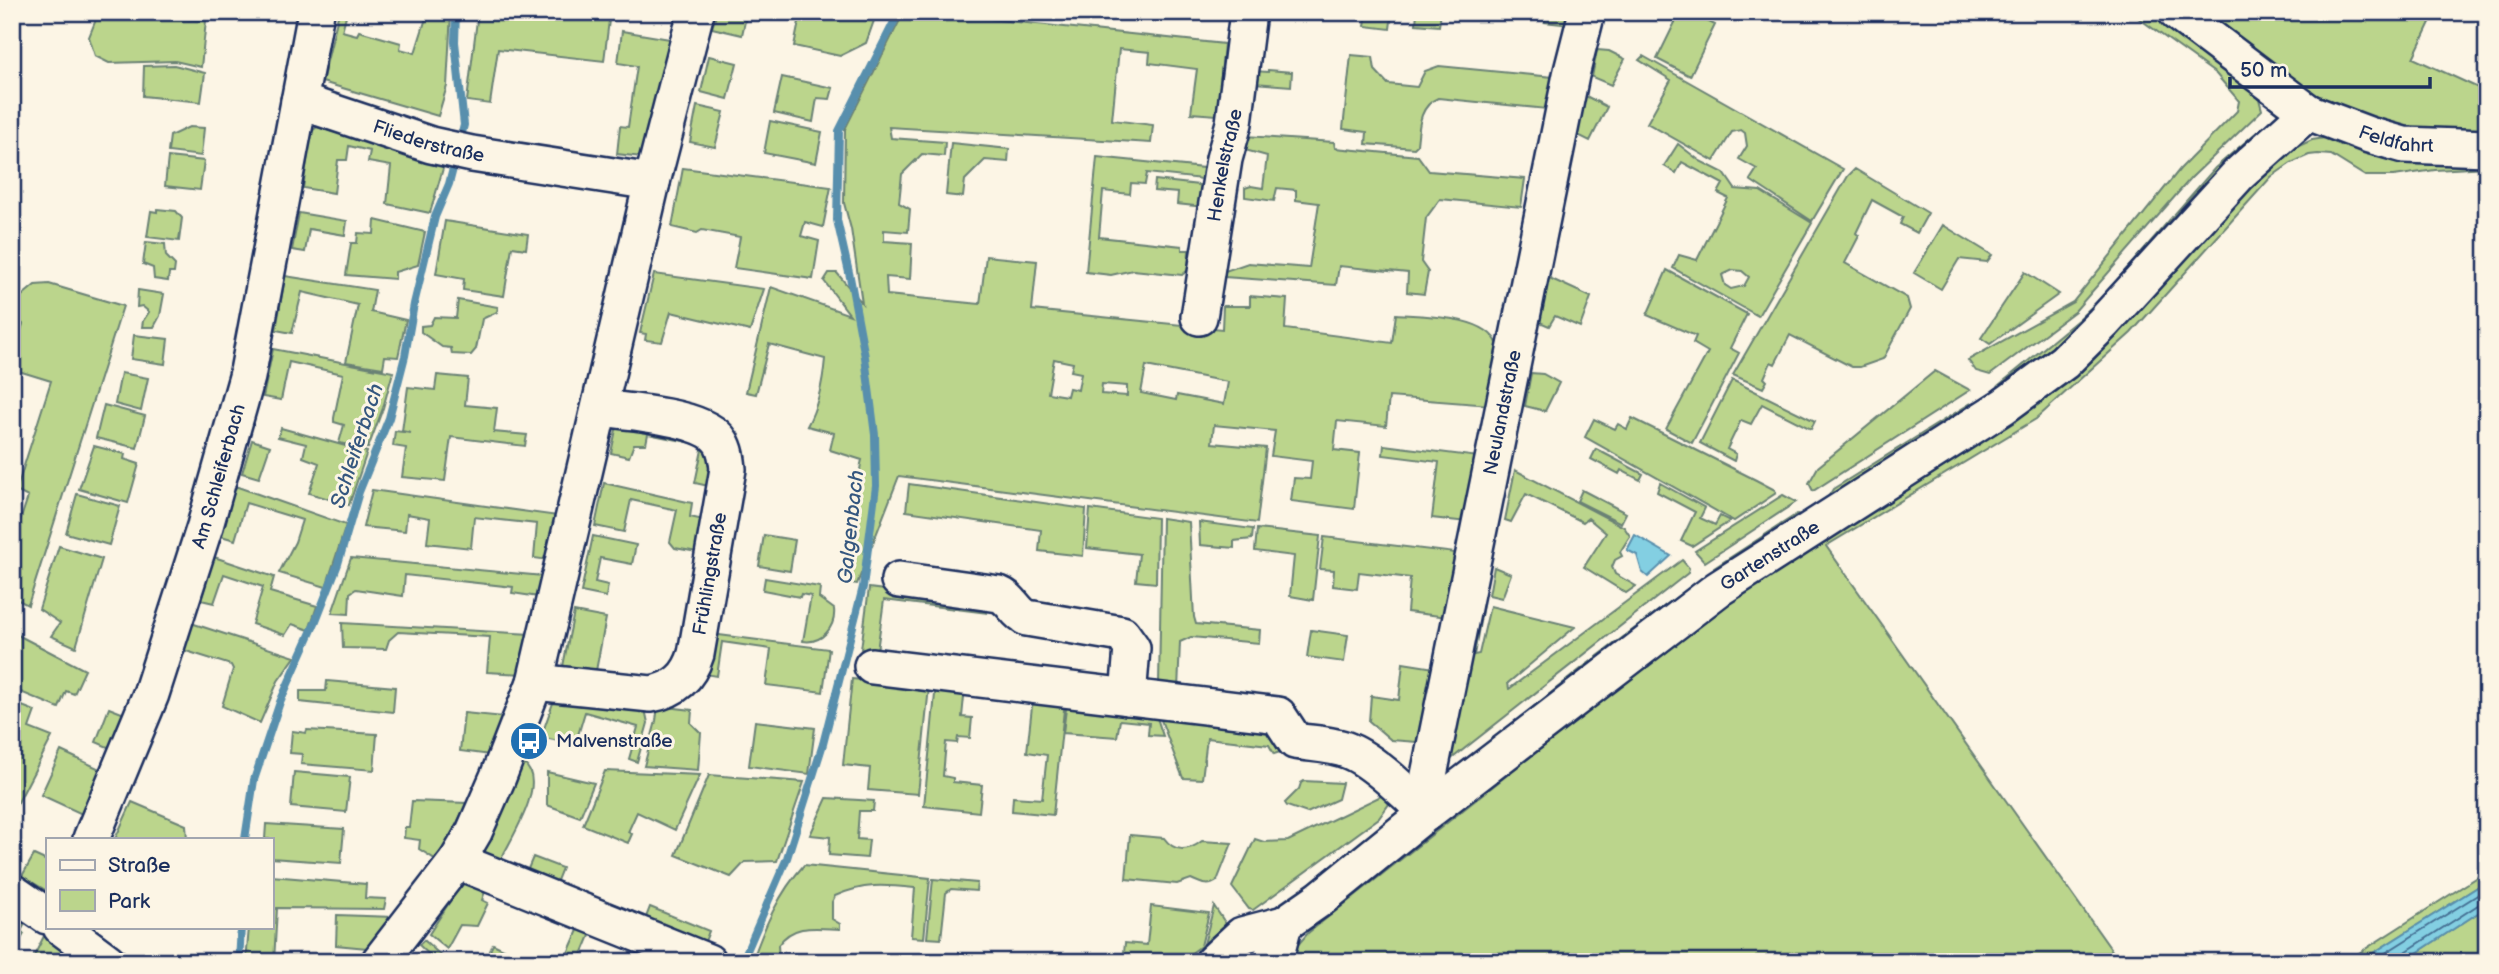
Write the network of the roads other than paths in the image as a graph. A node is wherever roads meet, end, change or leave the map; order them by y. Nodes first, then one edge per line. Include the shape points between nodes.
1 (316, 12) edge
2 (696, 12) edge
3 (1248, 12) edge
4 (1587, 12) edge
5 (2176, 12) edge
6 (299, 101) junction
7 (2308, 112) junction
8 (2487, 148) edge
9 (652, 182) junction
10 (1199, 317) dead end
11 (600, 408) junction
12 (899, 580) dead end
13 (872, 666) dead end
14 (535, 682) junction
15 (1128, 697) junction
16 (1426, 813) junction
17 (90, 838) edge
18 (457, 860) junction
19 (12, 892) edge
20 (46, 915) edge
21 (1284, 924) junction
22 (62, 928) edge
23 (108, 962) edge
24 (379, 962) edge
25 (708, 962) edge
26 (1213, 962) edge
27 (1269, 962) edge

1 - 6 street
2 - 9 street
3 - 10 street, Henkelstraße via 1234,123
4 - 16 street, Neulandstraße via 1514,351 1427,785
5 - 7 street, Feldfahrt
6 - 9 street, Fliederstraße via 431,145
6 - 17 street, Am Schleiferbach via 235,425 150,694
7 - 8 street, Feldfahrt via 2404,145
7 - 16 street, Gartenstraße via 2239,174 2064,362 2004,406 1718,589
9 - 11 street
11 - 14 street
11 - 14 street, Frühlingstraße via 699,426 720,441 727,457 696,654 681,682 652,694
12 - 15 street via 999,594 1027,618 1122,634 1132,648
13 - 15 street
14 - 18 street via 474,832
15 - 16 street via 1278,715 1295,740 1349,751
16 - 21 street, Gartenstraße
18 - 24 street
18 - 25 street
19 - 20 street
21 - 26 street, Gartenstraße via 1242,935
21 - 27 street
22 - 23 street

